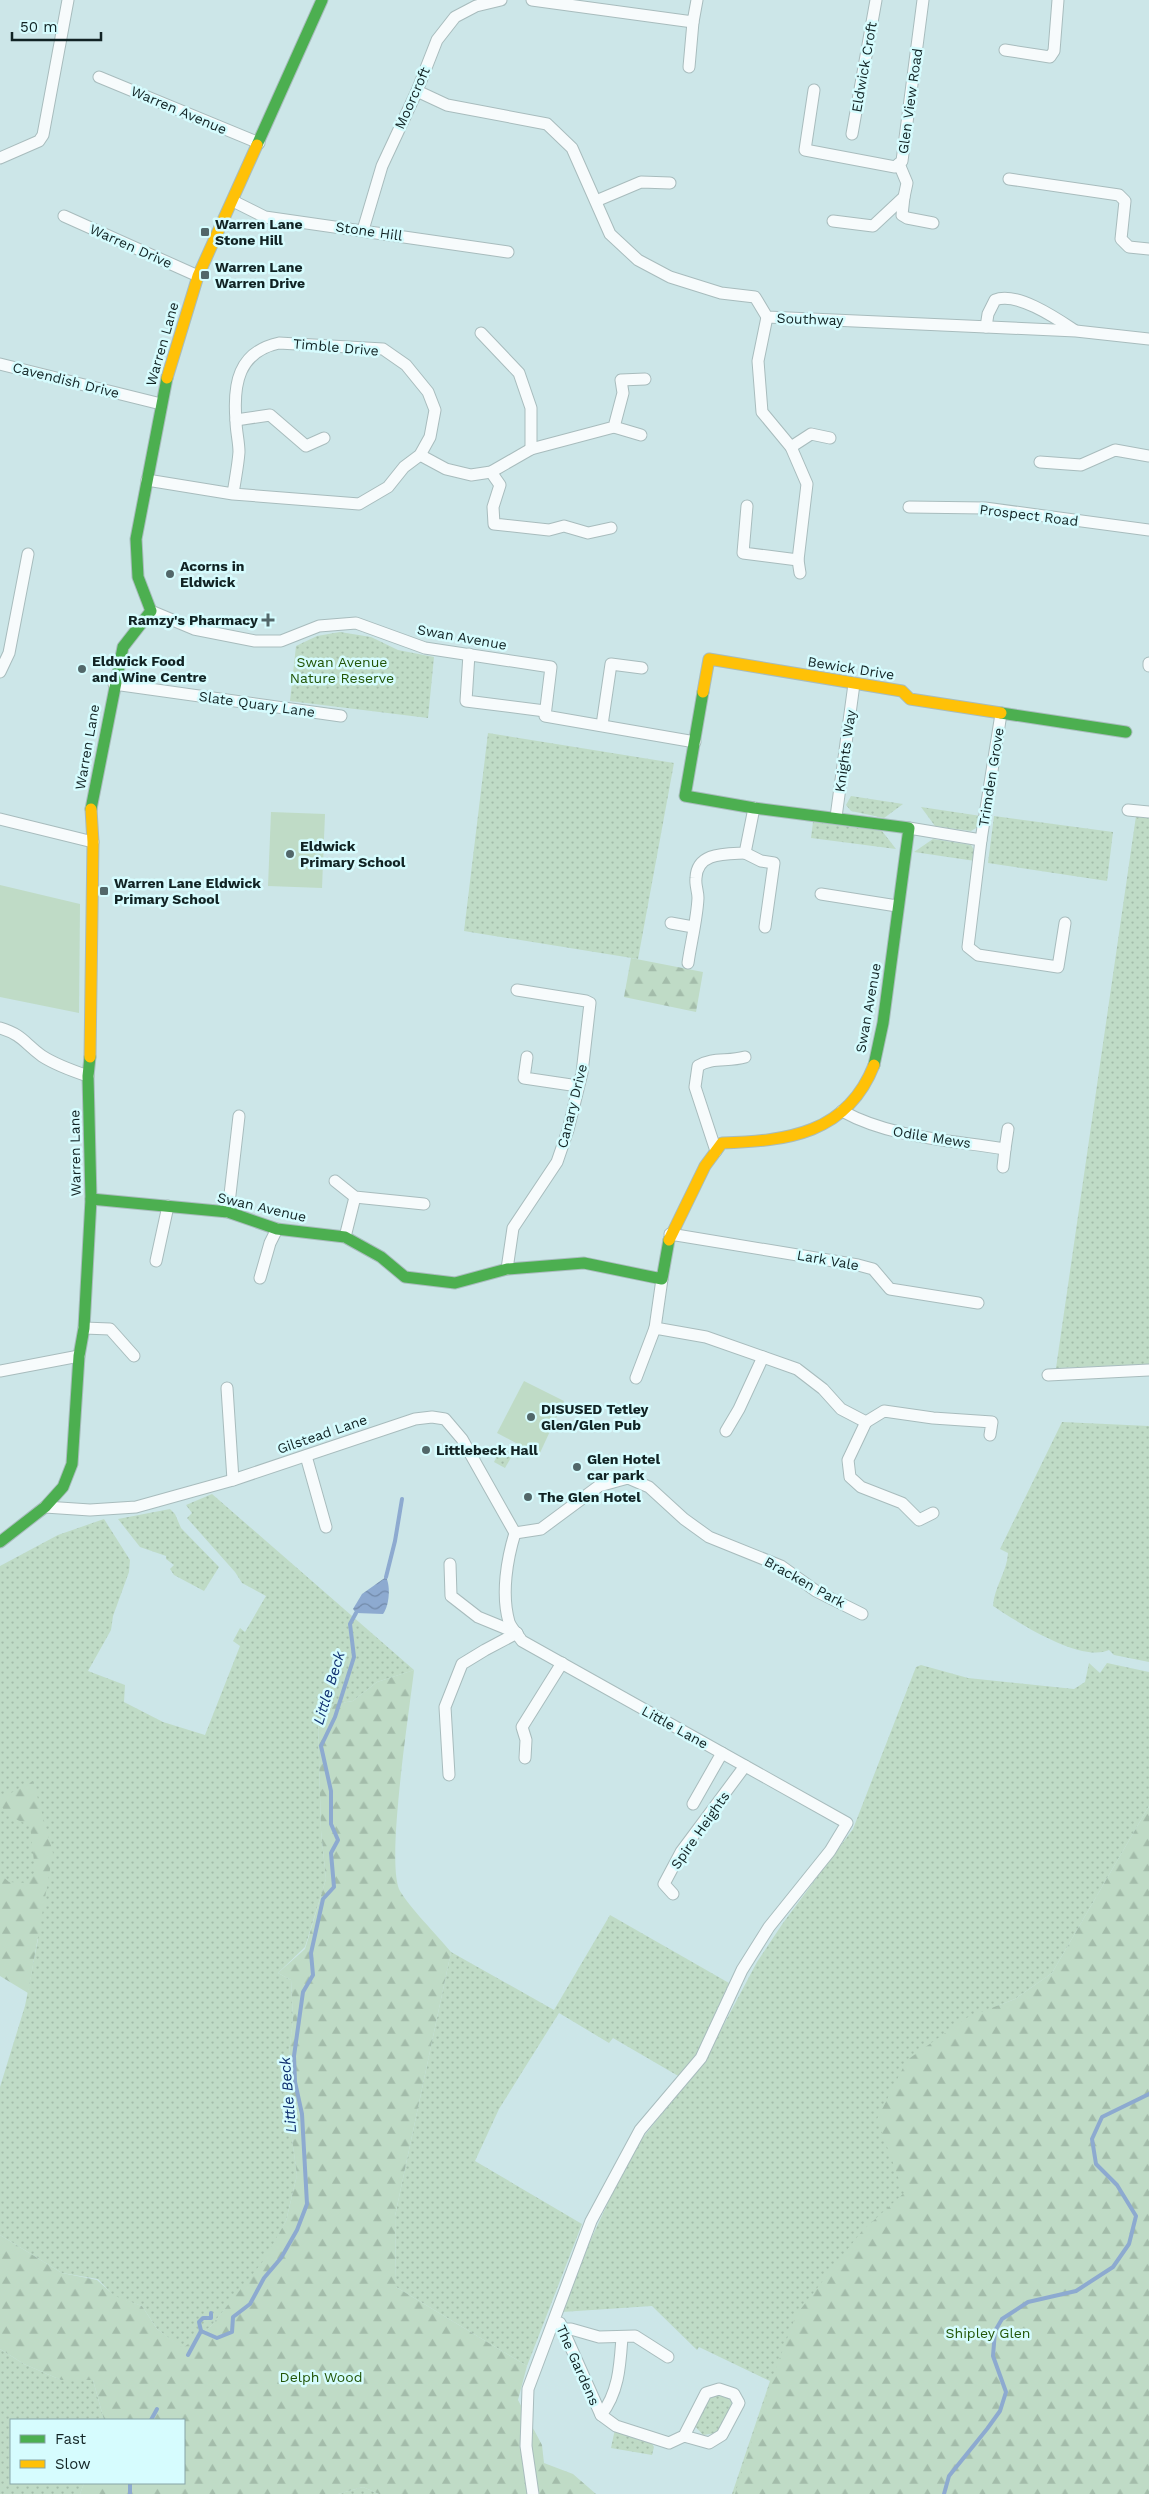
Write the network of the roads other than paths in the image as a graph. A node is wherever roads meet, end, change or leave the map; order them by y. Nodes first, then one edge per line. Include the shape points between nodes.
1 (68, 0) edge
2 (322, 0) edge
3 (501, 0) edge
4 (532, 0) edge
5 (696, 0) edge
6 (876, 0) edge
7 (923, 0) edge
8 (1058, 0) edge
9 (693, 22) junction
10 (1005, 50) dead end
11 (689, 67) dead end
12 (99, 77) dead end
13 (814, 90) dead end
14 (417, 91) junction
15 (852, 134) dead end
16 (259, 143) junction
17 (0, 158) edge
18 (899, 164) junction
19 (1009, 180) dead end
20 (670, 183) dead end
21 (904, 197) junction
22 (596, 200) junction
23 (233, 201) junction
24 (64, 216) dead end
25 (833, 221) dead end
26 (933, 223) dead end
27 (363, 230) junction
28 (1149, 249) edge
29 (508, 252) dead end
30 (198, 276) junction
31 (767, 317) junction
32 (986, 327) junction
33 (1076, 330) junction
34 (481, 333) dead end
35 (1149, 339) edge
36 (0, 364) edge
37 (645, 379) dead end
38 (161, 404) junction
39 (236, 420) junction
40 (614, 427) junction
41 (641, 435) dead end
42 (324, 438) dead end
43 (830, 438) dead end
44 (791, 447) junction
45 (531, 449) junction
46 (420, 455) junction
47 (1149, 456) edge
48 (1040, 462) dead end
49 (491, 472) junction
50 (147, 480) junction
51 (232, 494) junction
52 (747, 506) dead end
53 (909, 507) dead end
54 (611, 528) dead end
55 (1149, 530) edge
56 (28, 554) dead end
57 (798, 560) junction
58 (800, 573) dead end
59 (151, 611) junction
60 (469, 654) junction
61 (642, 668) dead end
62 (0, 672) edge
63 (114, 684) junction
64 (854, 684) junction
65 (545, 711) junction
66 (1001, 714) junction
67 (341, 716) dead end
68 (602, 725) junction
69 (1126, 732) dead end
70 (695, 742) junction
71 (754, 808) junction
72 (1128, 810) dead end
73 (1149, 812) edge
74 (836, 817) junction
75 (0, 819) edge
76 (908, 828) junction
77 (981, 840) junction
78 (93, 842) junction
79 (745, 853) junction
80 (821, 894) dead end
81 (897, 906) junction
82 (671, 923) dead end
83 (1065, 923) dead end
84 (693, 927) junction
85 (765, 927) dead end
86 (688, 963) dead end
87 (518, 990) dead end
88 (0, 1028) edge
89 (527, 1057) dead end
90 (745, 1057) dead end
91 (88, 1076) junction
92 (578, 1086) junction
93 (842, 1111) junction
94 (239, 1116) dead end
95 (1008, 1129) dead end
96 (1005, 1149) junction
97 (716, 1150) junction
98 (1003, 1167) dead end
99 (335, 1181) dead end
100 (355, 1197) junction
101 (91, 1198) junction
102 (424, 1204) dead end
103 (168, 1206) junction
104 (228, 1212) junction
105 (277, 1228) junction
106 (670, 1234) junction
107 (346, 1237) junction
108 (156, 1262) dead end
109 (507, 1269) junction
110 (260, 1278) dead end
111 (662, 1279) junction
112 (978, 1303) dead end
113 (84, 1328) junction
114 (655, 1328) junction
115 (79, 1356) junction
116 (134, 1356) dead end
117 (763, 1357) junction
118 (1149, 1370) edge
119 (0, 1371) edge
120 (1048, 1376) dead end
121 (636, 1378) dead end
122 (227, 1388) dead end
123 (866, 1422) junction
124 (726, 1432) dead end
125 (990, 1435) dead end
126 (306, 1456) junction
127 (233, 1480) junction
128 (45, 1507) junction
129 (933, 1513) dead end
130 (919, 1520) junction
131 (326, 1527) dead end
132 (923, 1532) dead end
133 (515, 1533) junction
134 (0, 1542) edge
135 (450, 1564) dead end
136 (862, 1614) dead end
137 (517, 1634) junction
138 (562, 1663) junction
139 (722, 1753) junction
140 (525, 1758) dead end
141 (745, 1766) junction
142 (449, 1775) dead end
143 (692, 1804) dead end
144 (673, 1894) dead end
145 (556, 2315) junction
146 (563, 2329) junction
147 (622, 2337) junction
148 (668, 2356) dead end
149 (601, 2415) junction
150 (684, 2436) junction
151 (533, 2494) edge

1 - 17 street via 43,135 39,141
2 - 16 street, Warren Lane
3 - 14 street, Moorcroft via 476,6 455,18 437,40
4 - 9 street
5 - 9 street
6 - 15 street, Eldwick Croft
7 - 18 street, Glen View Road via 902,161
8 - 10 street via 1054,51 1050,56
9 - 11 street
12 - 16 street, Warren Avenue
13 - 18 street, Glen View Road via 805,150 895,167
14 - 22 street, Southway via 447,105 547,124 572,148
14 - 27 street, Moorcroft via 382,166
16 - 23 street, Warren Lane
18 - 21 street via 907,183
19 - 28 street via 1119,195 1125,201 1121,239 1129,246
20 - 22 street via 641,182
21 - 25 street via 873,226
21 - 26 street via 902,214
22 - 31 street, Southway via 610,234 638,260 670,276 713,290 756,297
23 - 27 street, Stone Hill via 265,217
23 - 30 street, Warren Lane
24 - 30 street, Warren Drive
27 - 29 street, Stone Hill
30 - 38 street, Warren Lane via 169,366
31 - 32 street, Southway
31 - 44 street via 758,361 762,412
32 - 33 street, Southway
32 - 33 street, Southway via 995,300 1010,297
33 - 35 street, Southway
34 - 45 street via 519,374 531,408
36 - 38 street, Cavendish Drive
37 - 40 street via 621,380 622,393
38 - 50 street, Warren Lane
39 - 42 street via 270,415 306,446
39 - 46 street, Timble Drive via 235,391 243,365 252,353 266,346 279,342 383,349 406,365 428,392 435,410 430,437
39 - 51 street, Timble Drive via 239,451
40 - 41 street
40 - 45 street
43 - 44 street via 811,434
44 - 57 street via 808,484
45 - 49 street
46 - 49 street via 446,469 471,475
46 - 51 street, Timble Drive via 404,467 388,487 359,504
47 - 48 street via 1115,450 1081,465
49 - 54 street via 500,485 493,507 494,524 549,530 564,526 588,533
50 - 51 street, Timble Drive
50 - 59 street, Warren Lane via 136,539 138,577
52 - 57 street via 742,553
53 - 55 street, Prospect Road via 984,508
56 - 62 street via 10,653
57 - 58 street
59 - 60 street, Swan Avenue via 194,629 255,641 281,641 319,626 350,623 377,629 425,648
59 - 63 street, Warren Lane via 123,648
60 - 65 street via 466,701
60 - 65 street, Swan Avenue via 551,667
61 - 68 street via 611,664
63 - 67 street, Slate Quary Lane
63 - 78 street, Warren Lane via 91,806
64 - 66 street, Bewick Drive via 902,691 910,699
64 - 70 street, Bewick Drive via 709,659
64 - 74 street, Knights Way
65 - 68 street via 544,716
66 - 69 street, Bewick Drive
66 - 77 street, Trimden Grove
68 - 70 street
70 - 71 street via 685,796
71 - 74 street
71 - 79 street
72 - 73 street
74 - 76 street
75 - 78 street
76 - 77 street
76 - 81 street, Swan Avenue
77 - 83 street, Trimden Grove via 968,947 978,956 1058,967
78 - 91 street, Warren Lane
79 - 84 street via 714,855 697,869 698,897
79 - 85 street via 774,863
80 - 81 street
81 - 93 street, Swan Avenue via 879,1050 866,1083
82 - 84 street
84 - 86 street
87 - 92 street, Canary Drive via 590,1003
88 - 91 street via 20,1036 42,1056
89 - 92 street via 524,1078
90 - 97 street via 731,1061 706,1060 698,1066 695,1087
91 - 101 street, Warren Lane
92 - 109 street, Canary Drive via 557,1162 513,1228
93 - 96 street, Odile Mews via 863,1123 888,1130
93 - 97 street, Swan Avenue via 804,1133 759,1141 722,1142
94 - 104 street
95 - 96 street
96 - 98 street
97 - 106 street
99 - 100 street
100 - 102 street
100 - 107 street
101 - 103 street, Swan Avenue
101 - 113 street, Warren Lane
103 - 104 street, Swan Avenue
103 - 108 street
104 - 105 street, Swan Avenue
105 - 107 street, Swan Avenue
105 - 110 street
106 - 111 street
106 - 112 street, Lark Vale via 858,1265 873,1269 890,1288
107 - 109 street, Swan Avenue via 381,1257 405,1276 455,1283
109 - 111 street, Swan Avenue via 584,1263
111 - 114 street
113 - 115 street, Warren Lane
113 - 116 street via 110,1329
114 - 117 street via 706,1337
114 - 121 street
115 - 119 street
115 - 128 street, Warren Lane via 72,1464 63,1487
117 - 123 street via 797,1369 823,1389 841,1409
117 - 124 street
118 - 120 street
122 - 127 street
123 - 125 street via 884,1411 992,1422
123 - 130 street via 848,1460 850,1477 861,1487 902,1503
126 - 127 street, Gilstead Lane
126 - 131 street
126 - 133 street, Gilstead Lane via 415,1419 446,1419 462,1439
127 - 128 street, Gilstead Lane via 136,1507 90,1510
128 - 134 street
129 - 130 street
130 - 132 street
133 - 136 street, Bracken Park via 541,1529 599,1486 628,1478 649,1487 709,1537 781,1566 816,1591
133 - 137 street, Little Lane via 506,1592 509,1623
135 - 137 street via 451,1596 478,1617
137 - 138 street, Little Lane via 522,1641
137 - 142 street via 462,1664 445,1708
138 - 139 street, Little Lane
138 - 140 street via 522,1727 526,1740
139 - 141 street, Little Lane
139 - 143 street
141 - 144 street, Spire Heights via 681,1852 664,1884
141 - 145 street, Little Lane via 847,1823 747,1963 700,2058 640,2130 591,2221
145 - 146 street, The Gardens
145 - 151 street via 528,2389 526,2446
146 - 147 street via 599,2337
146 - 149 street, The Gardens
147 - 148 street via 635,2336
147 - 149 street via 620,2374 608,2406
149 - 150 street via 616,2426 668,2443
150 - 150 street via 706,2393 719,2389 734,2394 739,2403 722,2435 709,2443

